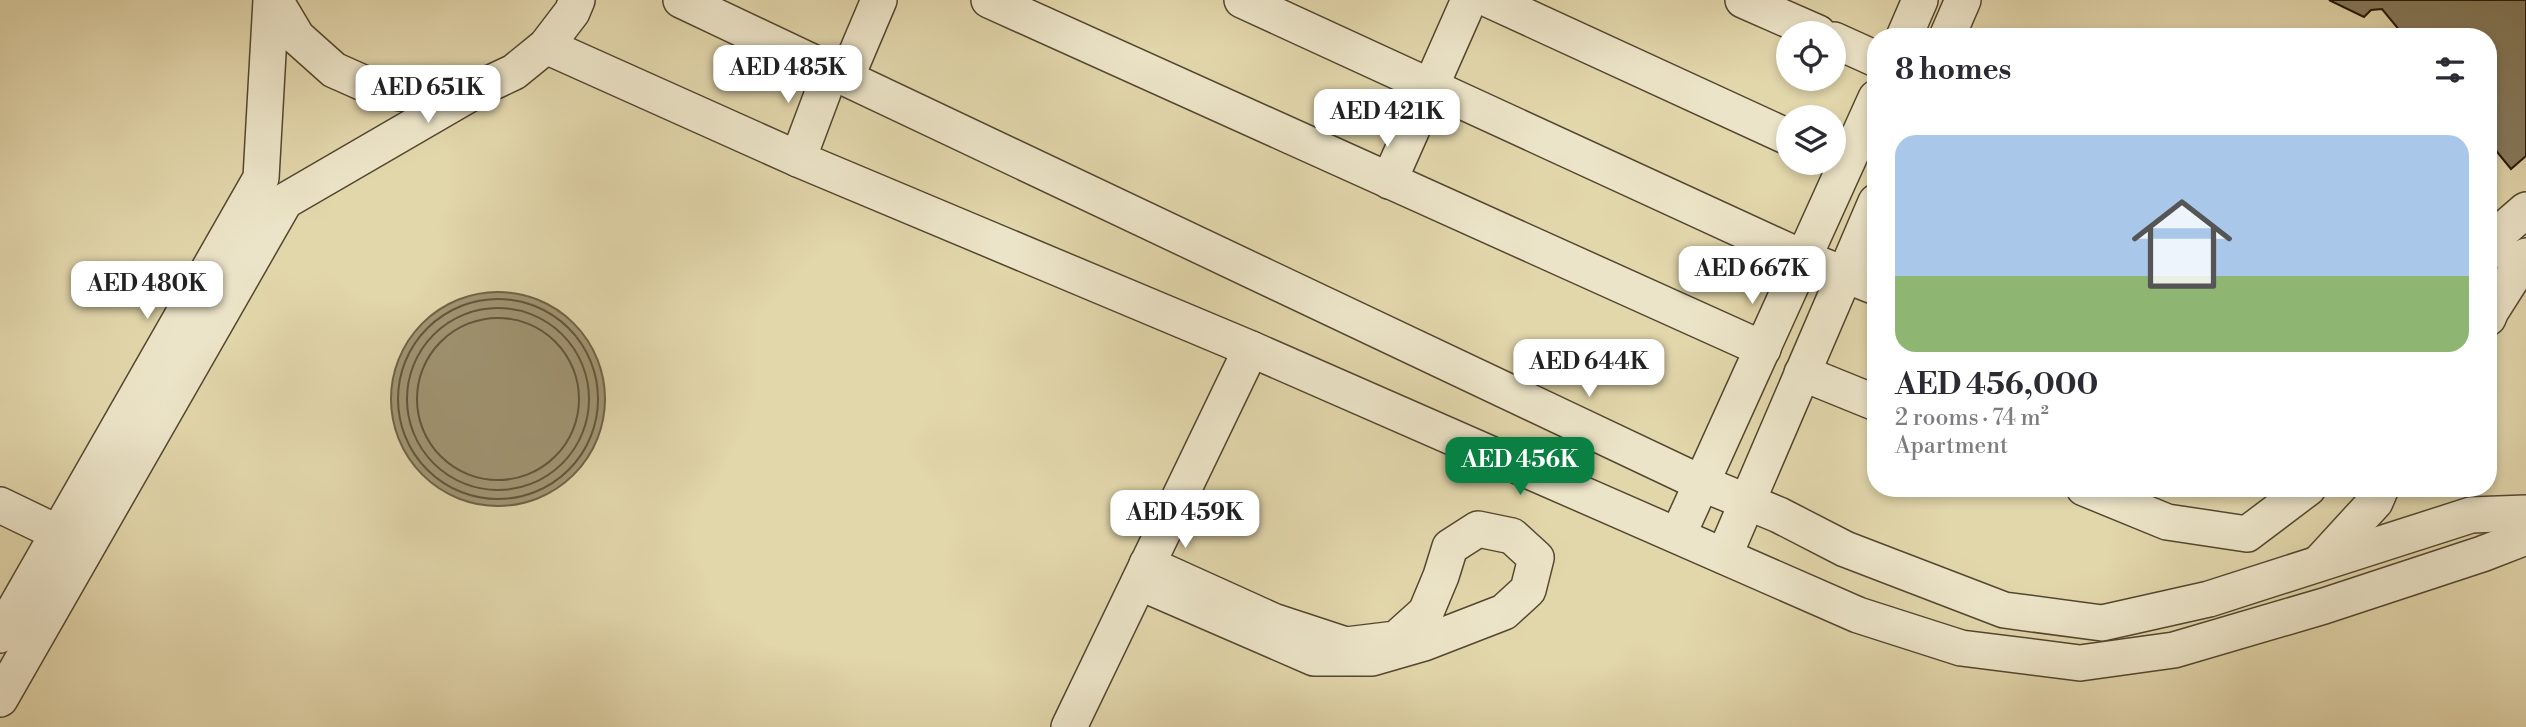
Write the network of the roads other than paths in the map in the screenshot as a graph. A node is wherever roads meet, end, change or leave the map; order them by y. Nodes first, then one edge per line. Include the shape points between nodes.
1 (273, 0) edge
2 (577, 0) edge
3 (681, 0) edge
4 (879, 0) edge
5 (989, 0) edge
6 (1242, 0) edge
7 (1469, 0) edge
8 (1490, 0) edge
9 (1743, 0) edge
10 (1920, 0) edge
11 (1963, 0) edge
12 (1791, 21) edge
13 (1908, 28) edge
14 (1951, 28) edge
15 (1846, 45) edge
16 (546, 46) junction
17 (1867, 55) edge
18 (839, 74) junction
19 (1432, 87) junction
20 (478, 89) junction
21 (1867, 114) edge
22 (1776, 131) edge
23 (1846, 150) edge
24 (798, 159) junction
25 (1834, 175) edge
26 (1389, 181) junction
27 (2526, 210) edge
28 (2497, 240) edge
29 (1867, 246) edge
30 (2526, 256) edge
31 (1803, 258) junction
32 (1860, 281) edge
33 (2497, 302) edge
34 (1251, 349) junction
35 (1763, 349) junction
36 (1802, 373) junction
37 (1867, 399) edge
38 (1701, 482) junction
39 (2106, 497) edge
40 (2296, 497) edge
41 (2377, 497) edge
42 (1749, 501) junction
43 (2464, 501) edge
44 (0, 505) edge
45 (2526, 513) edge
46 (58, 533) junction
47 (1678, 536) junction
48 (2526, 537) edge
49 (1724, 556) junction
50 (2318, 564) junction
51 (1143, 573) junction
52 (0, 635) edge
53 (0, 699) edge
54 (1069, 727) edge

1 - 20 street via 297,37 334,70 379,90 429,97
1 - 46 street via 261,178
2 - 16 street
3 - 18 street
4 - 18 street
5 - 26 street
6 - 19 street
7 - 19 street
8 - 22 street
9 - 12 street
10 - 13 street
11 - 14 street
15 - 17 street
16 - 20 street via 514,72
16 - 24 street
18 - 24 street
18 - 38 street
19 - 26 street
19 - 31 street
20 - 53 street via 285,201
21 - 23 street
24 - 34 street
25 - 31 street
26 - 35 street
27 - 28 street
29 - 32 street
30 - 33 street
31 - 32 street
31 - 35 street
32 - 36 street
34 - 47 street
34 - 51 street
35 - 38 street
36 - 37 street
36 - 42 street
38 - 42 street
38 - 47 street
39 - 40 street via 2167,522 2247,534
41 - 50 street
42 - 49 street
42 - 50 street via 1845,549 2004,610 2102,623 2208,599
43 - 45 street
43 - 50 street
44 - 46 street
46 - 52 street
47 - 49 street
48 - 49 street via 2324,606 2174,650 2080,663 1961,648 1858,615
51 - 51 street via 1346,645 1396,639 1426,612 1450,547 1478,529 1511,536 1536,558 1528,590 1504,612 1372,658 1314,658
51 - 54 street

